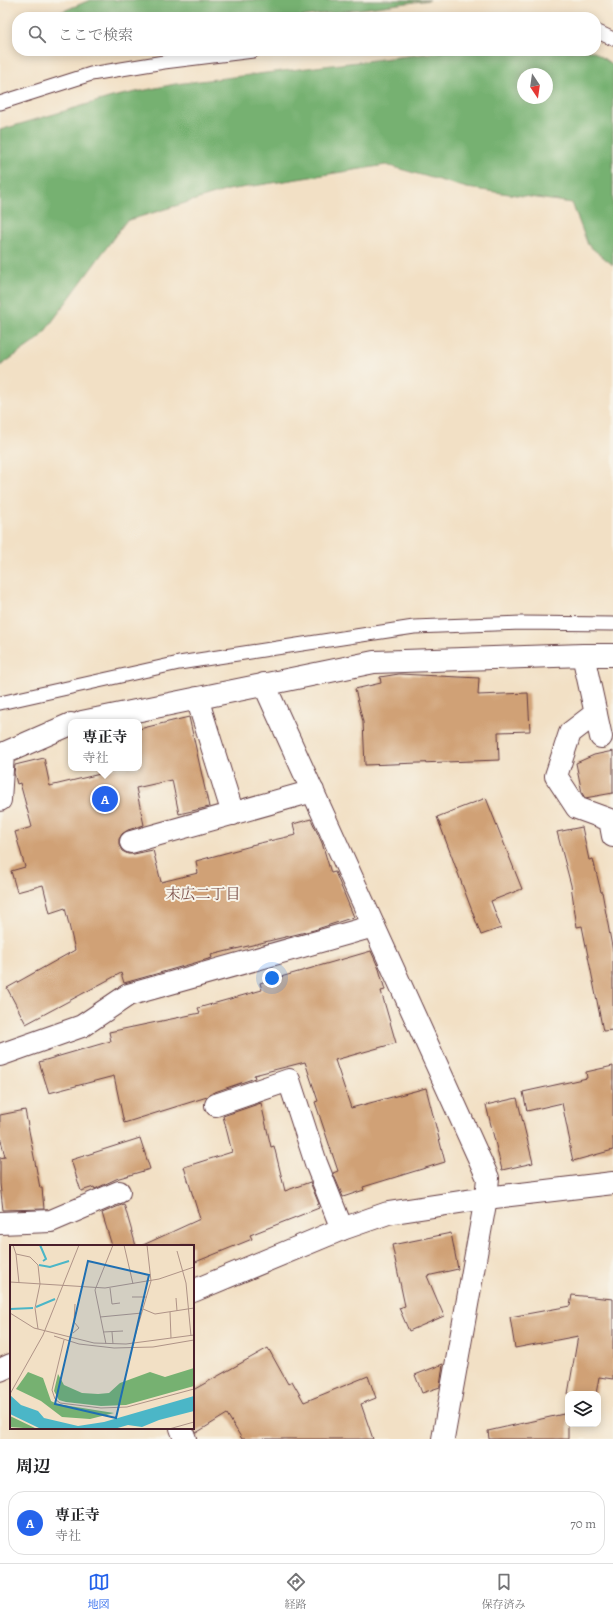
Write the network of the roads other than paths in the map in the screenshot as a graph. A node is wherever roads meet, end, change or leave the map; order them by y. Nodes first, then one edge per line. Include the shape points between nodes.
1 (601, 33) edge
2 (613, 39) edge
3 (213, 56) edge
4 (0, 103) edge
5 (613, 624) edge
6 (583, 654) junction
7 (613, 655) edge
8 (264, 684) junction
9 (197, 698) junction
10 (0, 702) edge
11 (596, 713) junction
12 (96, 719) edge
13 (68, 725) edge
14 (601, 737) dead end
15 (1, 754) edge
16 (313, 791) junction
17 (0, 800) edge
18 (233, 814) junction
19 (613, 836) edge
20 (131, 842) dead end
21 (374, 926) junction
22 (0, 1055) edge
23 (216, 1105) dead end
24 (613, 1182) edge
25 (119, 1192) dead end
26 (486, 1198) junction
27 (0, 1223) edge
28 (342, 1229) junction
29 (194, 1291) edge
30 (10, 1366) edge
31 (0, 1370) edge
32 (181, 1429) edge
33 (185, 1439) edge
34 (443, 1439) edge

1 - 2 lane
3 - 4 lane via 91,74
5 - 10 lane via 521,623 414,628 179,664
6 - 7 street
6 - 8 street via 374,662
6 - 11 street
8 - 9 street
8 - 16 street
9 - 12 street
9 - 18 street
11 - 14 street
11 - 19 street via 570,733 556,776 577,808 610,820
13 - 15 street
15 - 17 street
16 - 18 street
16 - 21 street
18 - 20 street
21 - 22 street via 128,995 82,1026
21 - 26 street via 488,1178
23 - 28 street via 289,1080 316,1163
24 - 26 street
25 - 27 street via 51,1220
26 - 28 street via 388,1213
26 - 34 street
28 - 29 street
30 - 31 street
32 - 33 street

